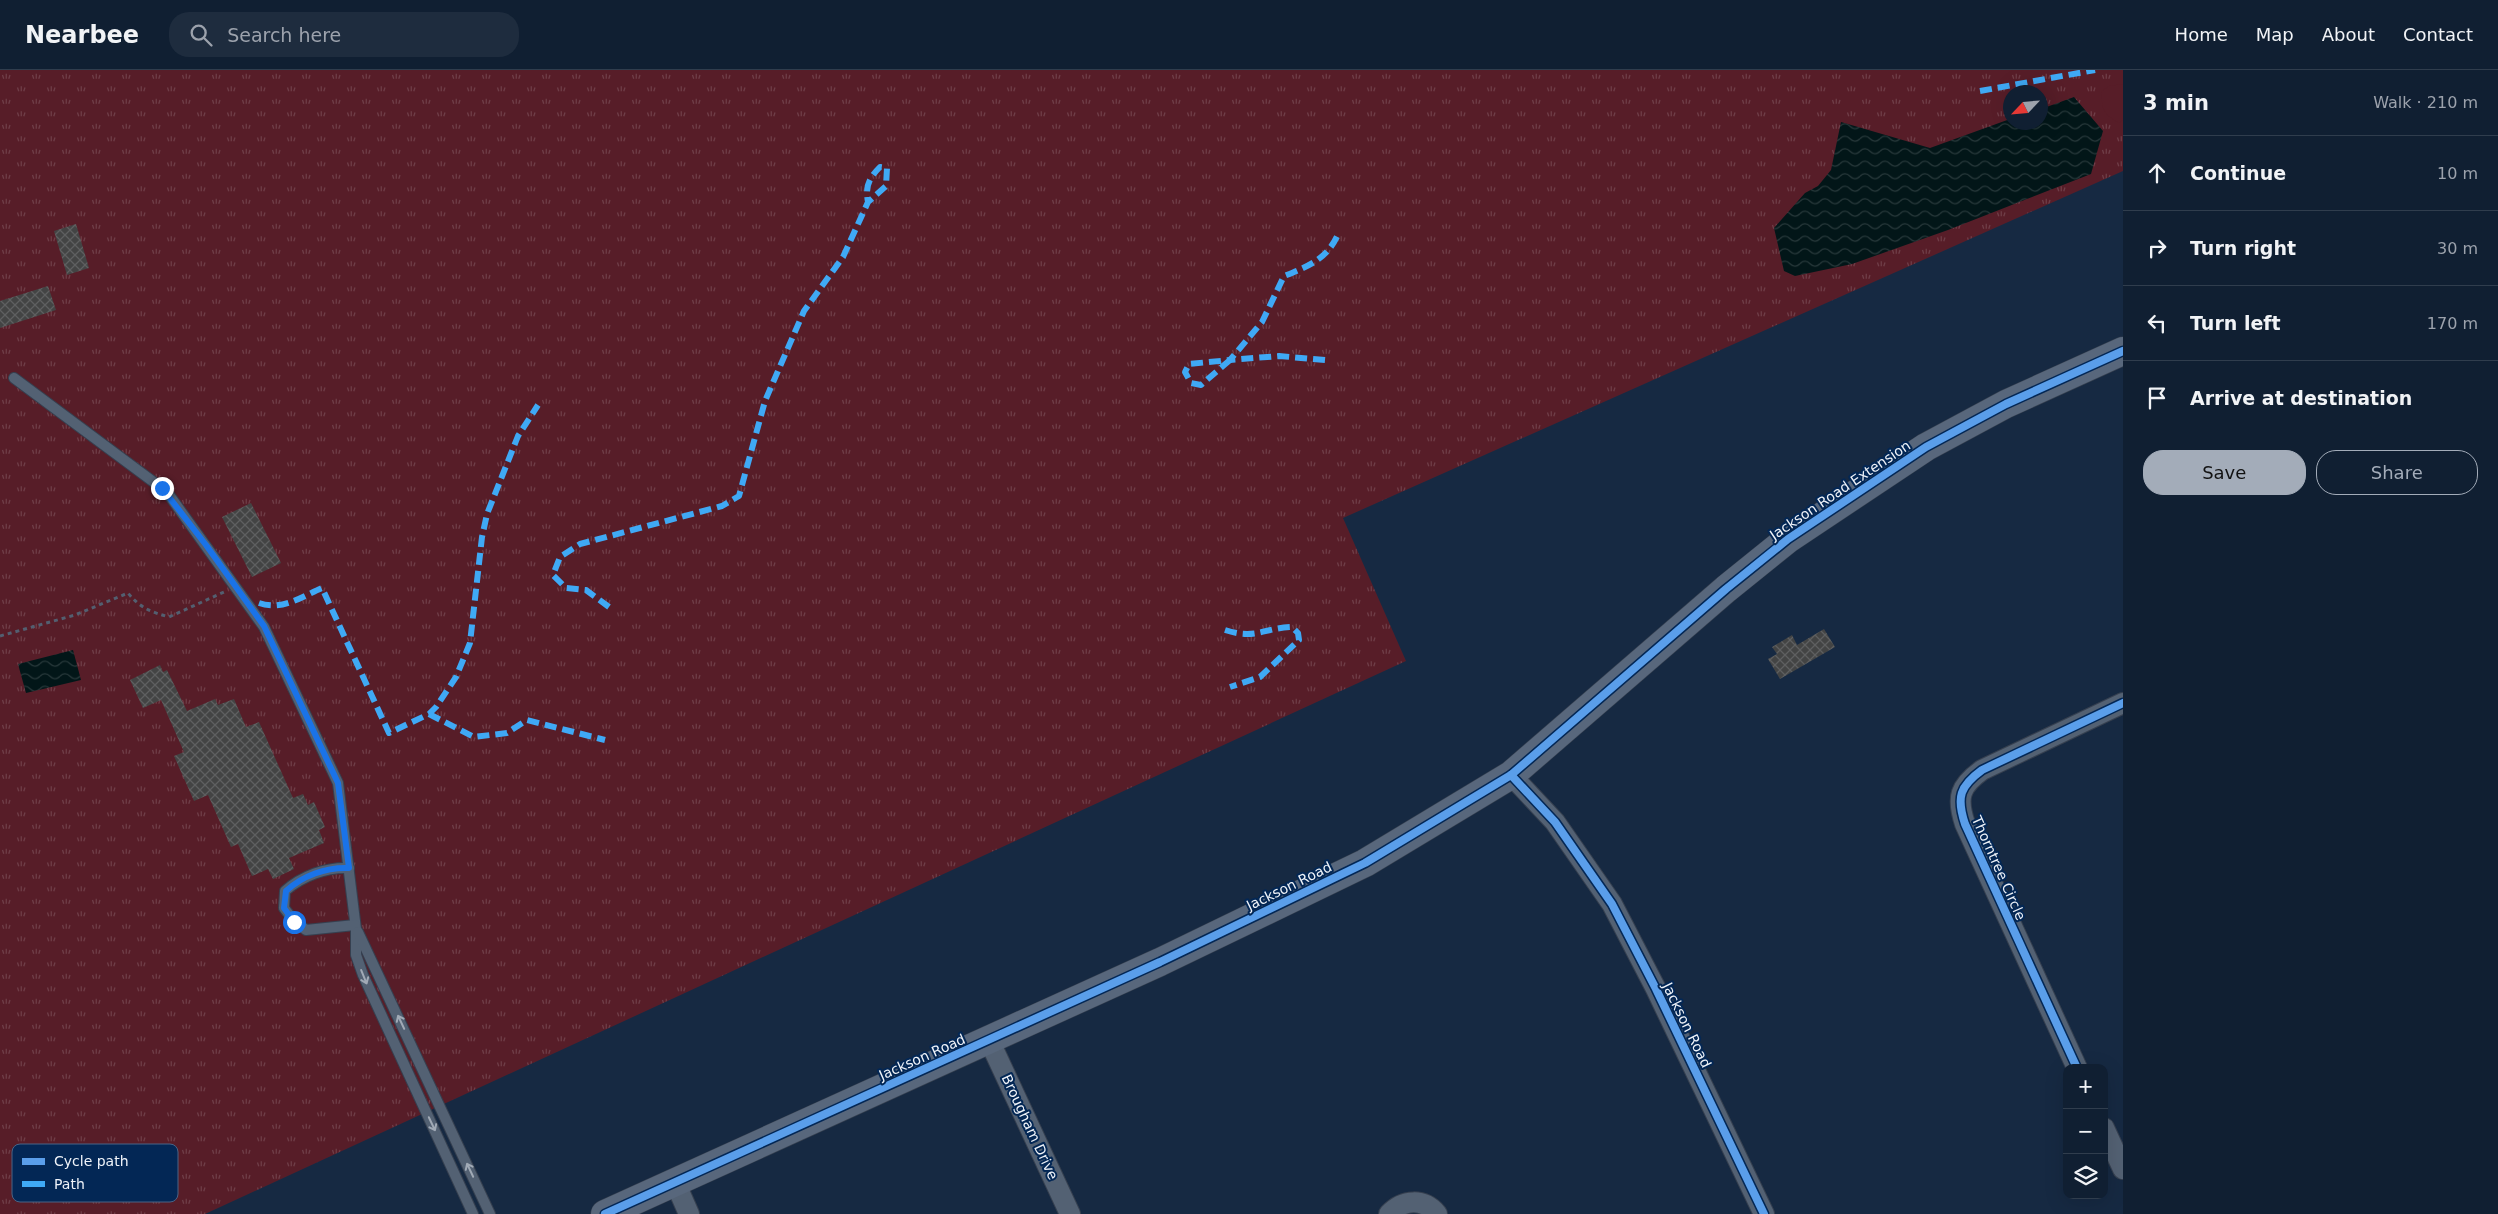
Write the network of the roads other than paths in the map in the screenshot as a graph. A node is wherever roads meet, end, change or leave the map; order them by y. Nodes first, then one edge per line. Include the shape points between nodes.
1 (2123, 351) edge
2 (14, 378) dead end
3 (2123, 703) edge
4 (1511, 775) junction
5 (349, 868) junction
6 (356, 927) junction
7 (989, 1040) junction
8 (2074, 1064) edge
9 (2108, 1137) edge
10 (2123, 1169) edge
11 (674, 1182) junction
12 (473, 1214) edge
13 (490, 1214) edge
14 (605, 1214) edge
15 (689, 1214) edge
16 (1070, 1214) edge
17 (1390, 1214) edge
18 (1437, 1214) edge
19 (1764, 1214) edge

1 - 4 street, Jackson Road Extension via 2006,404 1926,447 1788,539
2 - 5 lane via 167,492 264,626 338,783
3 - 8 street, Thorntree Circle via 1982,770 1969,779 1959,802 1965,824
4 - 7 street, Jackson Road via 1365,863
4 - 19 street, Jackson Road via 1555,822 1612,904 1656,988
5 - 6 lane
5 - 6 lane via 326,870 295,882 286,891 284,908 294,922 306,930
6 -> 12 lane via 356,955 362,976
13 -> 6 lane
7 - 11 street, Jackson Road
7 - 16 street, Brougham Drive
9 - 10 street
11 - 14 street, Jackson Road
11 - 15 street
17 - 18 street via 1407,1202 1427,1205

